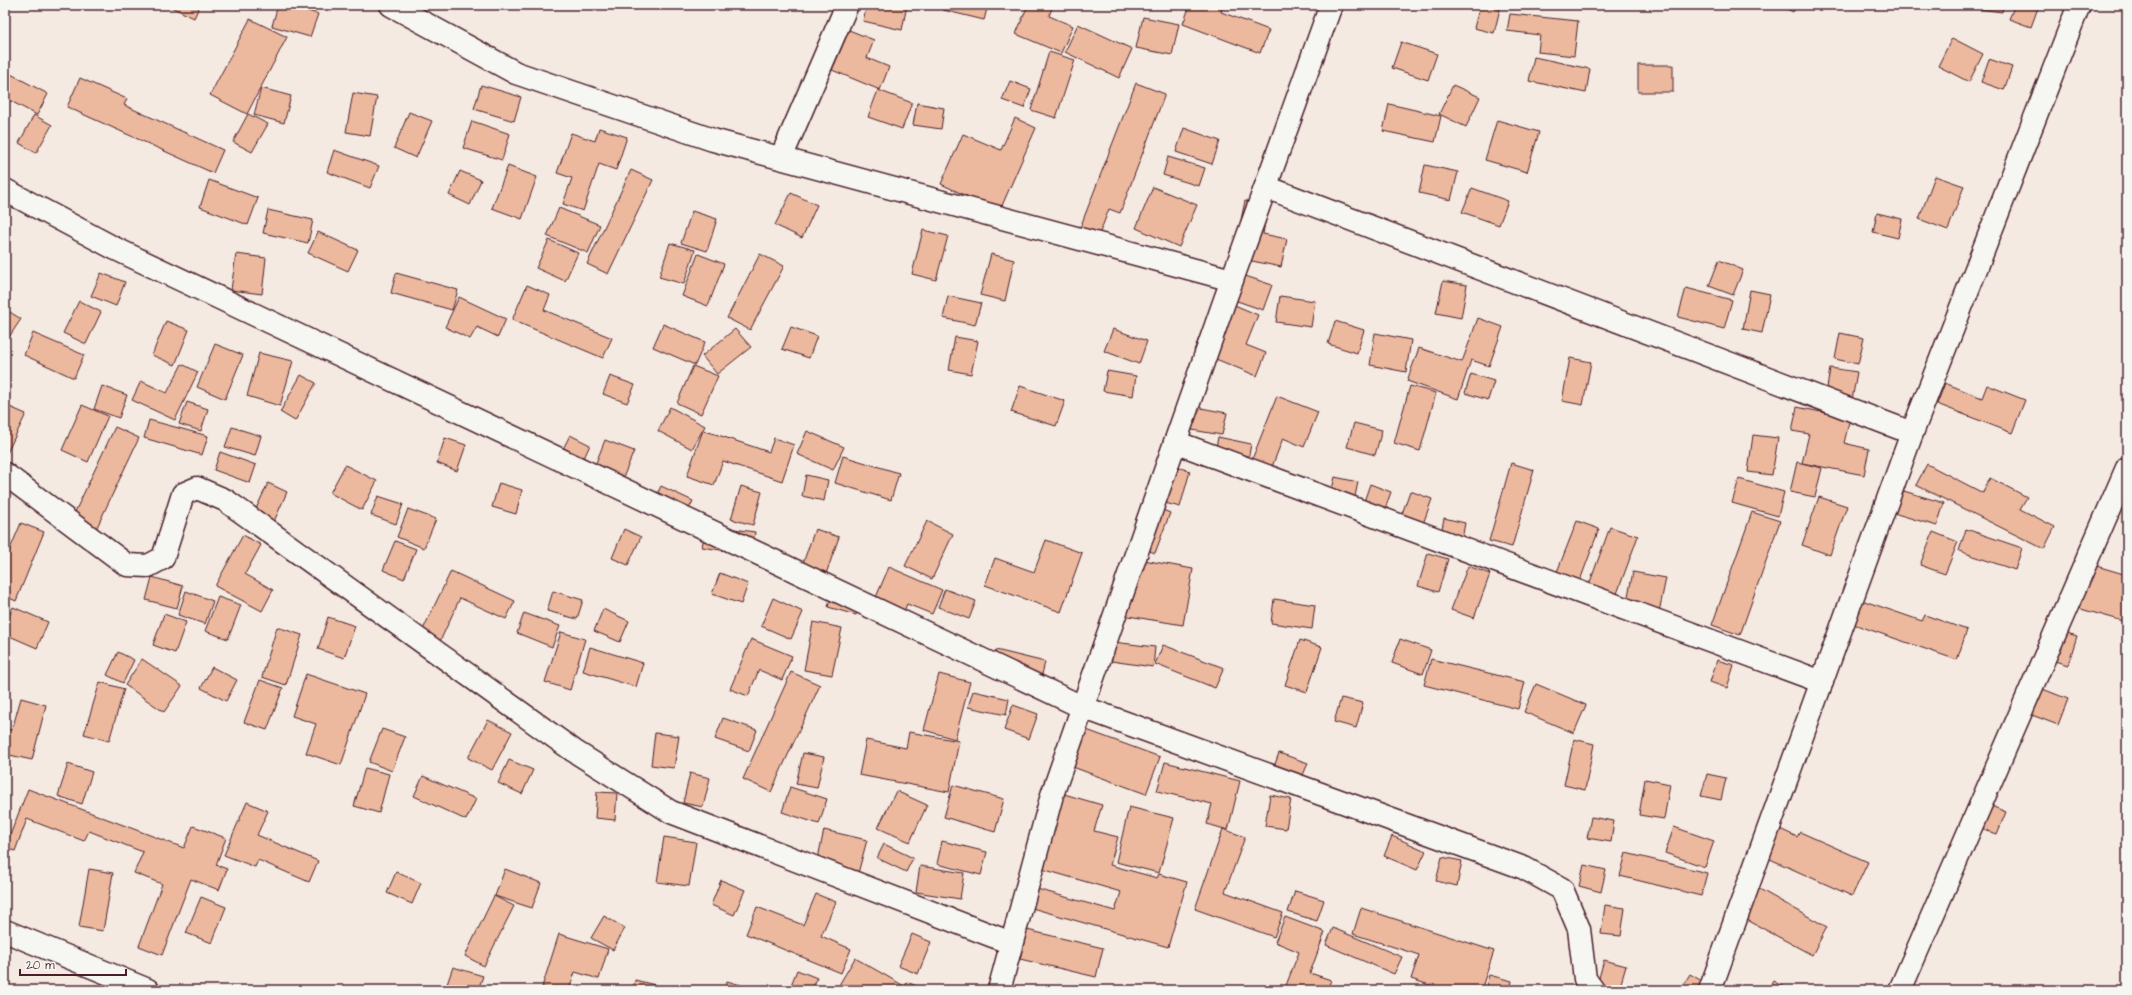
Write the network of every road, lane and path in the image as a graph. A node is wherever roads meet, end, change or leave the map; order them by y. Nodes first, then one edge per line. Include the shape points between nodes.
1 (392, 5) edge
2 (848, 5) edge
3 (1331, 5) edge
4 (2079, 5) edge
5 (781, 158) junction
6 (1266, 187) junction
7 (5, 190) edge
8 (1232, 280) junction
9 (1912, 432) junction
10 (1175, 442) junction
11 (2127, 468) edge
12 (5, 474) edge
13 (1822, 682) junction
14 (1082, 707) junction
15 (5, 931) edge
16 (1012, 943) junction
17 (1586, 986) edge
18 (148, 990) edge
19 (999, 990) edge
20 (1710, 990) edge
21 (1900, 990) edge

1 - 5 street via 516,73 713,140
2 - 5 street
3 - 6 street
4 - 9 street
5 - 8 street
6 - 8 street
6 - 9 street
7 - 14 street via 114,248
8 - 10 street
9 - 13 street
10 - 13 street
10 - 14 street
11 - 21 street
12 - 16 street via 128,564 148,566 163,558 183,494 197,488 224,500 574,751 672,812
13 - 20 street
14 - 16 street via 1052,795
14 - 17 street via 1524,868 1562,889 1579,929
15 - 18 street
16 - 19 street

